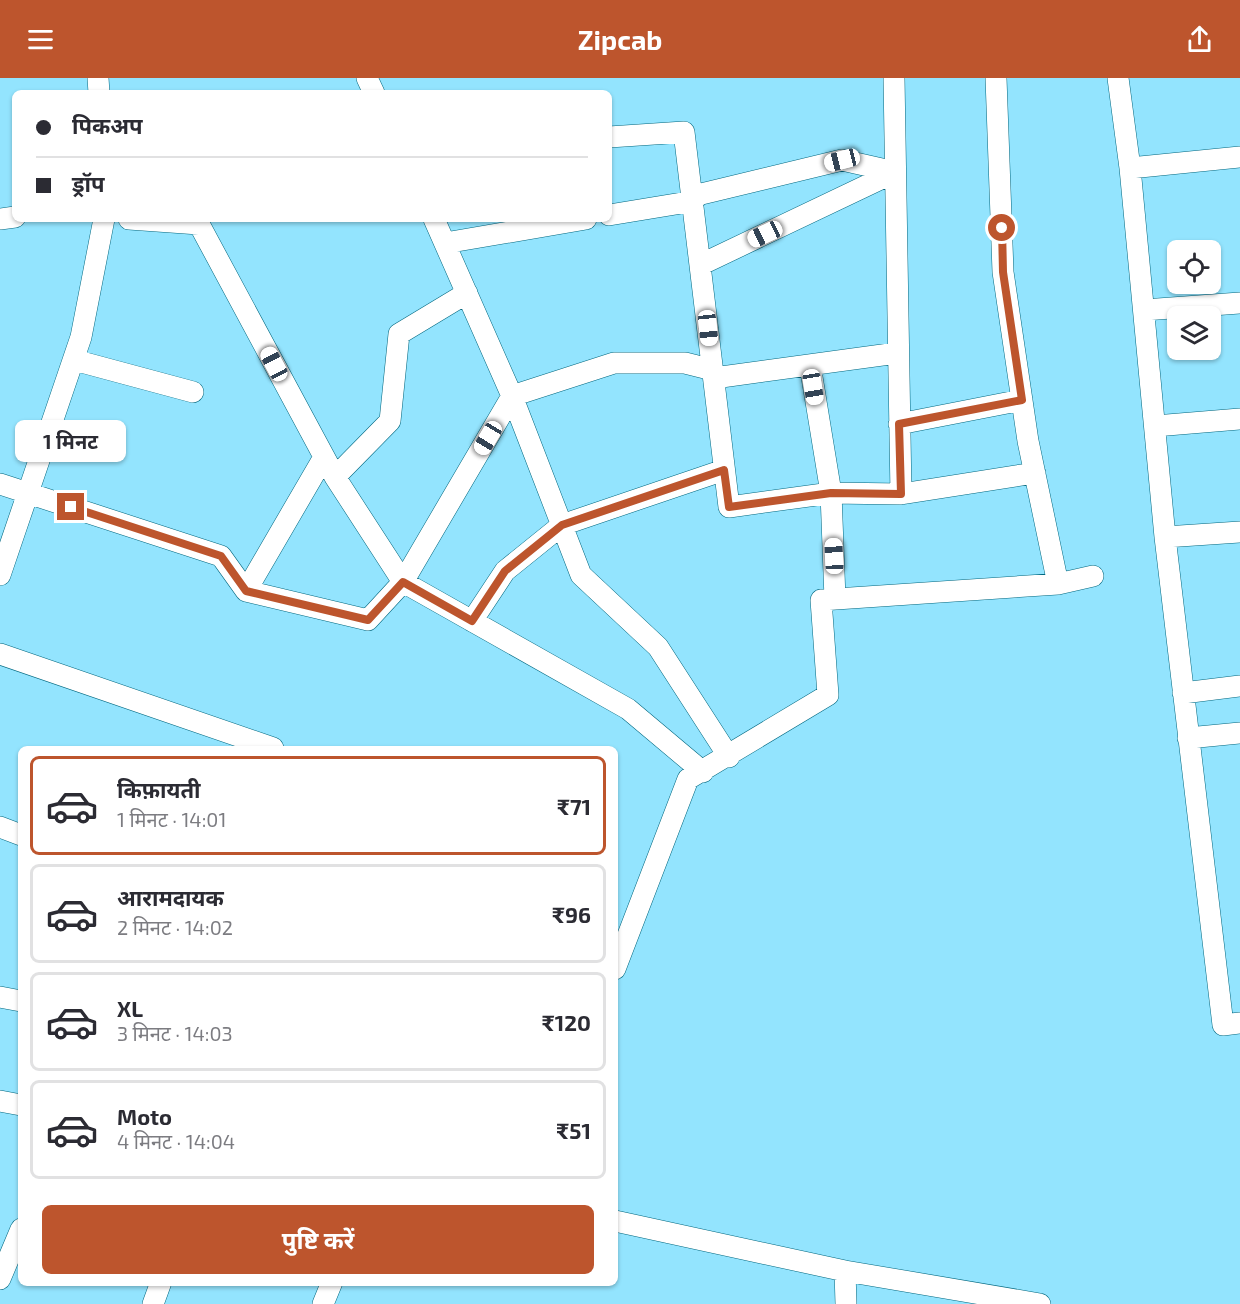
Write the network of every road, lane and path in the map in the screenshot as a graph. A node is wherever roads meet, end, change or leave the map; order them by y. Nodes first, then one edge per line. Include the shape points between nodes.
1 (894, 78) edge
2 (996, 78) edge
3 (1118, 78) edge
4 (612, 137) edge
5 (1240, 157) edge
6 (1130, 168) junction
7 (895, 172) junction
8 (693, 198) junction
9 (612, 214) edge
10 (103, 222) edge
11 (171, 222) edge
12 (435, 222) edge
13 (568, 222) edge
14 (445, 243) junction
15 (700, 265) junction
16 (467, 293) junction
17 (1240, 303) edge
18 (1144, 310) junction
19 (897, 353) junction
20 (74, 360) junction
21 (810, 365) junction
22 (713, 374) junction
23 (193, 392) dead end
24 (512, 396) junction
25 (1022, 400) junction
26 (1240, 419) edge
27 (899, 424) junction
28 (1155, 426) junction
29 (324, 457) junction
30 (724, 470) junction
31 (1035, 473) junction
32 (335, 477) junction
33 (0, 484) edge
34 (28, 493) junction
35 (831, 493) junction
36 (901, 494) junction
37 (562, 525) junction
38 (1240, 532) edge
39 (1165, 537) junction
40 (0, 575) edge
41 (1094, 576) dead end
42 (403, 582) junction
43 (1058, 584) junction
44 (246, 591) junction
45 (835, 599) junction
46 (472, 621) junction
47 (0, 654) edge
48 (1240, 686) edge
49 (1183, 693) junction
50 (1240, 733) edge
51 (1188, 738) junction
52 (228, 741) edge
53 (260, 746) edge
54 (729, 757) junction
55 (703, 772) junction
56 (0, 827) edge
57 (18, 834) edge
58 (618, 961) edge
59 (0, 997) edge
60 (18, 1000) edge
61 (1240, 1023) edge
62 (0, 1101) edge
63 (18, 1104) edge
64 (618, 1222) edge
65 (18, 1236) edge
66 (845, 1271) junction
67 (0, 1279) edge
68 (160, 1286) edge
69 (330, 1286) edge
70 (153, 1304) edge
71 (323, 1304) edge
72 (846, 1304) edge
73 (1040, 1304) edge

1 - 7 street
2 - 25 street via 1003,272
3 - 6 street
4 - 8 street via 684,132
5 - 6 street
6 - 18 street
7 - 8 street via 842,160
7 - 15 street
7 - 19 street
8 - 9 street
8 - 15 street
10 - 20 street
11 - 29 street via 199,224
12 - 14 street
13 - 14 street
14 - 16 street
15 - 22 street
16 - 24 street
16 - 32 street via 399,334 390,421
17 - 18 street
18 - 28 street
19 - 21 street
19 - 27 street
20 - 23 street
20 - 34 street
21 - 22 street
21 - 35 street
22 - 24 street via 685,363 614,363
22 - 30 street
24 - 37 street
24 - 42 street
25 - 27 street
25 - 31 street
26 - 28 street
27 - 36 street
28 - 39 street
29 - 32 street
29 - 44 street
30 - 35 street via 729,507
30 - 37 street
31 - 36 street
31 - 43 street
32 - 42 street
33 - 34 street
34 - 40 street
34 - 44 street via 221,556
35 - 36 street
35 - 45 street
37 - 46 street via 505,571
37 - 54 street via 581,574 658,647
38 - 39 street
39 - 49 street
41 - 43 street
42 - 44 street via 368,620
42 - 46 street
43 - 45 street
45 - 54 street via 821,600 828,695
46 - 55 street via 628,709
47 - 52 street
48 - 49 street
49 - 51 street
50 - 51 street
51 - 61 street via 1223,1025
52 - 53 street
54 - 55 street
55 - 58 street via 688,779
56 - 57 street
59 - 60 street
62 - 63 street
64 - 66 street
65 - 67 street
66 - 72 street
66 - 73 street
68 - 70 street
69 - 71 street

